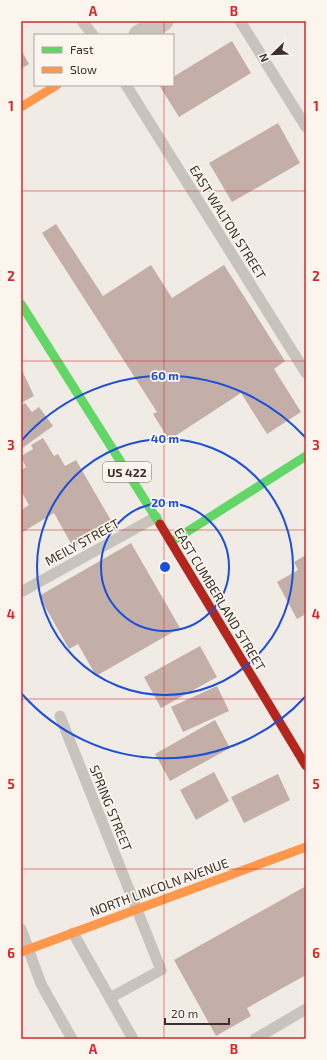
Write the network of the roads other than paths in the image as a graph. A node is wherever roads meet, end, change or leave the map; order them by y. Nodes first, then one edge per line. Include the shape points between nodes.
1 (82, 21) edge
2 (163, 21) edge
3 (240, 21) edge
4 (91, 34) edge
5 (141, 34) edge
6 (54, 86) edge
7 (127, 86) edge
8 (21, 107) edge
9 (306, 127) edge
10 (24, 314) edge
11 (306, 373) edge
12 (306, 456) edge
13 (156, 517) junction
14 (172, 542) junction
15 (21, 592) edge
16 (60, 716) dead end
17 (306, 766) edge
18 (306, 847) edge
19 (137, 909) junction
20 (21, 929) edge
21 (74, 933) junction
22 (25, 951) edge
23 (110, 998) junction
24 (306, 1009) edge
25 (72, 1039) edge
26 (133, 1039) edge
27 (255, 1039) edge

1 - 4 lane
2 - 5 street
3 - 9 lane
6 - 8 main road
7 - 11 lane, EAST WALTON STREET
10 - 13 main road, EAST CUMBERLAND STREET / US 422
12 - 14 main road
13 - 14 main road, EAST CUMBERLAND STREET / US 422
13 - 15 lane, MEILY STREET
14 - 17 main road, EAST CUMBERLAND STREET / US 422
16 - 19 lane, SPRING STREET
18 - 19 main road, NORTH LINCOLN AVENUE
19 - 21 main road, NORTH LINCOLN AVENUE
19 - 23 lane, SPRING STREET via 161,970
20 - 22 lane
21 - 22 main road, NORTH LINCOLN AVENUE
21 - 23 lane
22 - 25 lane
23 - 26 lane
24 - 27 lane

